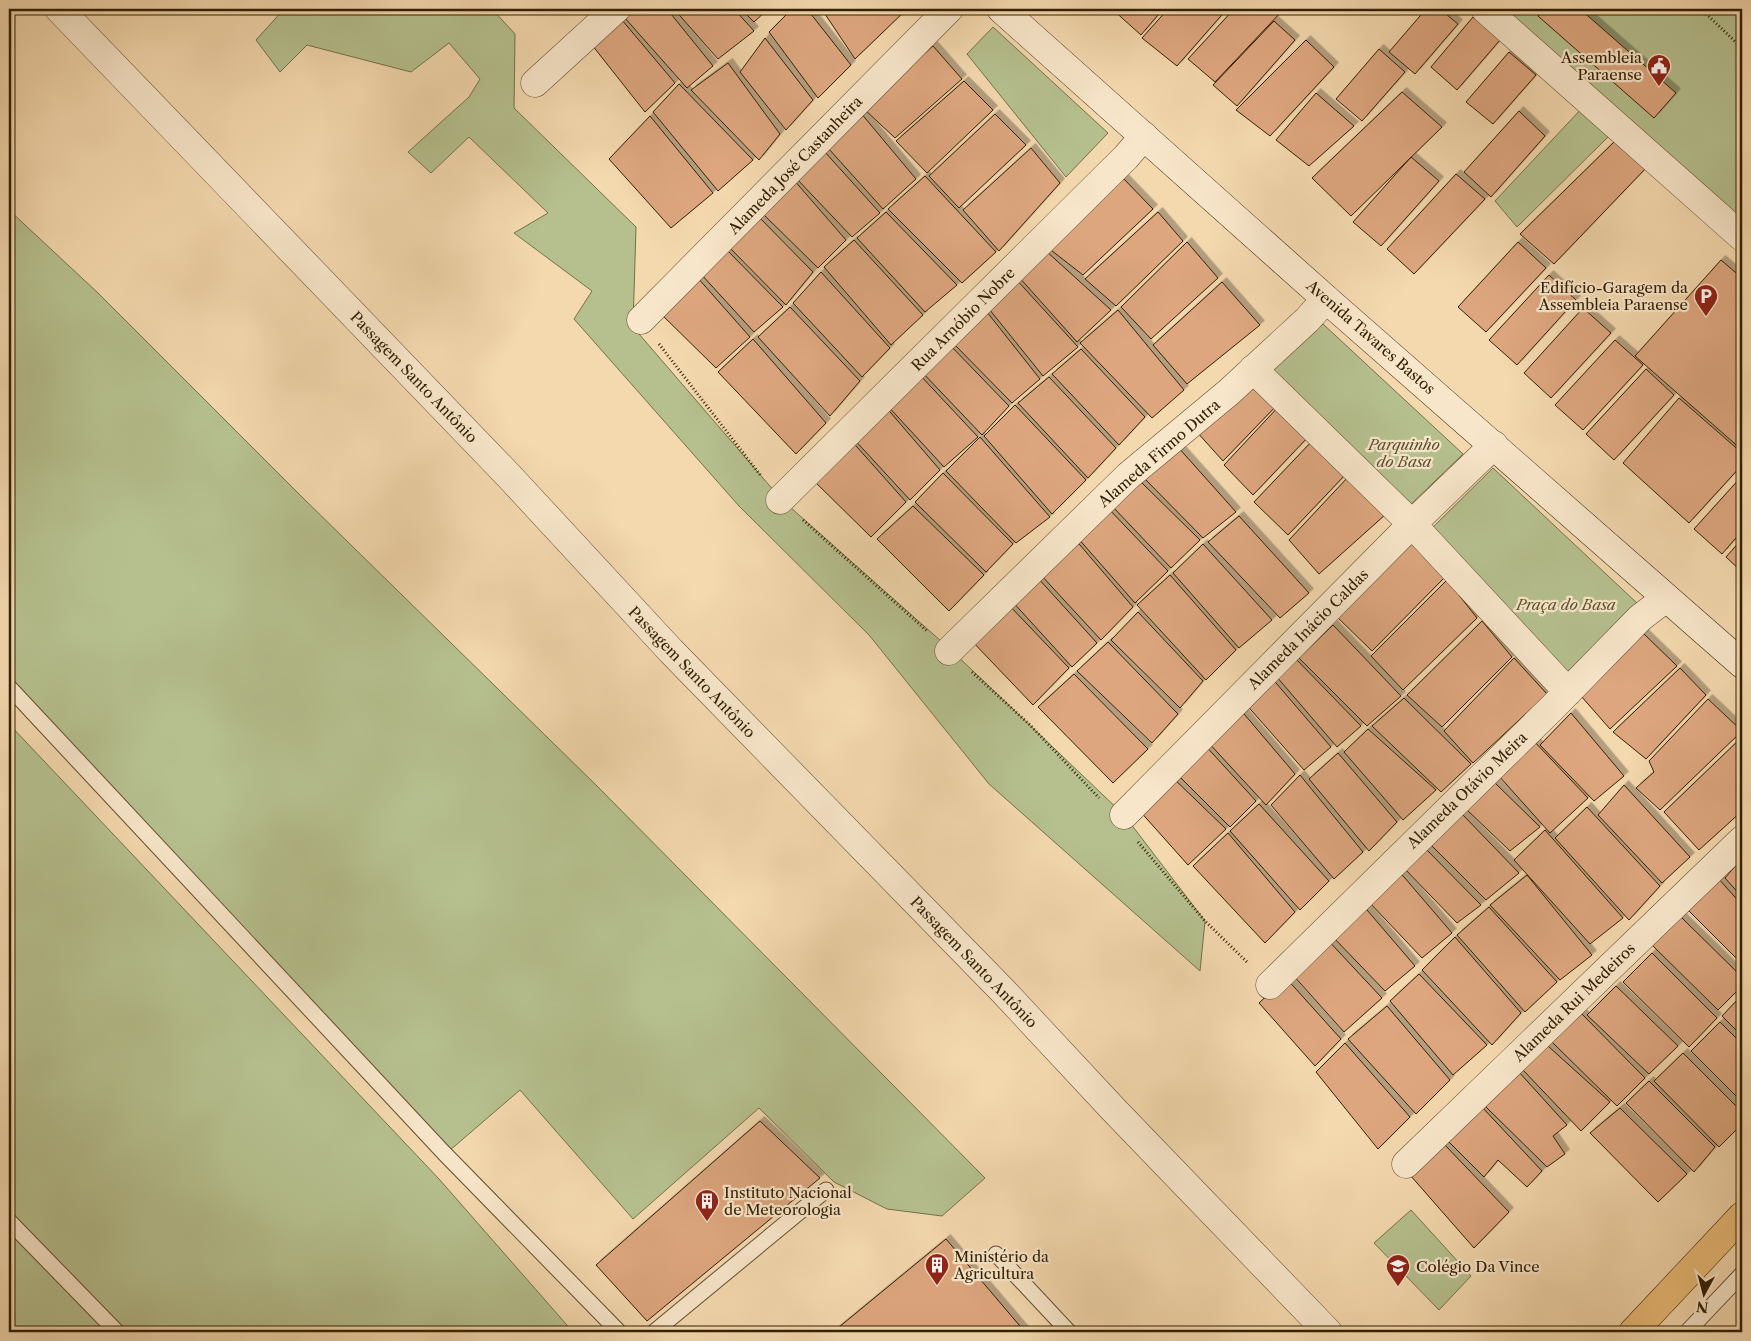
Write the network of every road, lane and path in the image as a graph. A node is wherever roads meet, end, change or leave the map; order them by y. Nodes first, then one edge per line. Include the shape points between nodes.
1 (59, 9) edge
2 (616, 9) edge
3 (949, 9) edge
4 (1002, 9) edge
5 (1485, 9) edge
6 (1701, 9) edge
7 (1742, 48) edge
8 (535, 83) dead end
9 (1144, 136) junction
10 (1742, 238) edge
11 (1326, 299) junction
12 (641, 320) joint
13 (1253, 369) junction
14 (1494, 446) junction
15 (780, 500) junction
16 (1412, 524) junction
17 (1666, 598) junction
18 (949, 651) junction
19 (1742, 664) edge
20 (9, 687) edge
21 (1568, 692) junction
22 (1114, 809) joint
23 (1137, 840) dead end
24 (1742, 840) edge
25 (1270, 984) joint
26 (1406, 1164) dead end
27 (826, 1190) dead end
28 (1742, 1216) edge
29 (9, 1222) edge
30 (996, 1254) dead end
31 (1742, 1274) edge
32 (118, 1332) edge
33 (619, 1332) edge
34 (654, 1332) edge
35 (1069, 1332) edge
36 (1328, 1332) edge
37 (1633, 1332) edge
38 (1687, 1332) edge

1 - 36 street, Passagem Santo Antônio via 508,475 671,651 1004,992
2 - 8 street
3 - 12 street, Alameda José Castanheira
4 - 9 street, Avenida Tavares Bastos
5 - 10 street
6 - 7 path
9 - 11 street, Avenida Tavares Bastos
9 - 15 street, Rua Arnóbio Nobre
11 - 13 street, Alameda Firmo Dutra
11 - 14 street, Avenida Tavares Bastos
12 - 15 path
13 - 16 street
13 - 18 street, Alameda Firmo Dutra via 1128,476
14 - 16 street, Alameda Inácio Caldas
14 - 17 street, Avenida Tavares Bastos
15 - 18 path
16 - 21 street
16 - 22 street, Alameda Inácio Caldas
17 - 19 street, Avenida Tavares Bastos
17 - 21 street, Alameda Otávio Meira via 1640,618
18 - 22 path via 1030,725
20 - 33 lane via 444,1154
21 - 25 street, Alameda Otávio Meira
23 - 25 path via 1205,921
24 - 26 street, Alameda Rui Medeiros
27 - 34 lane
28 - 37 highway
29 - 32 lane
30 - 35 lane
31 - 38 lane

